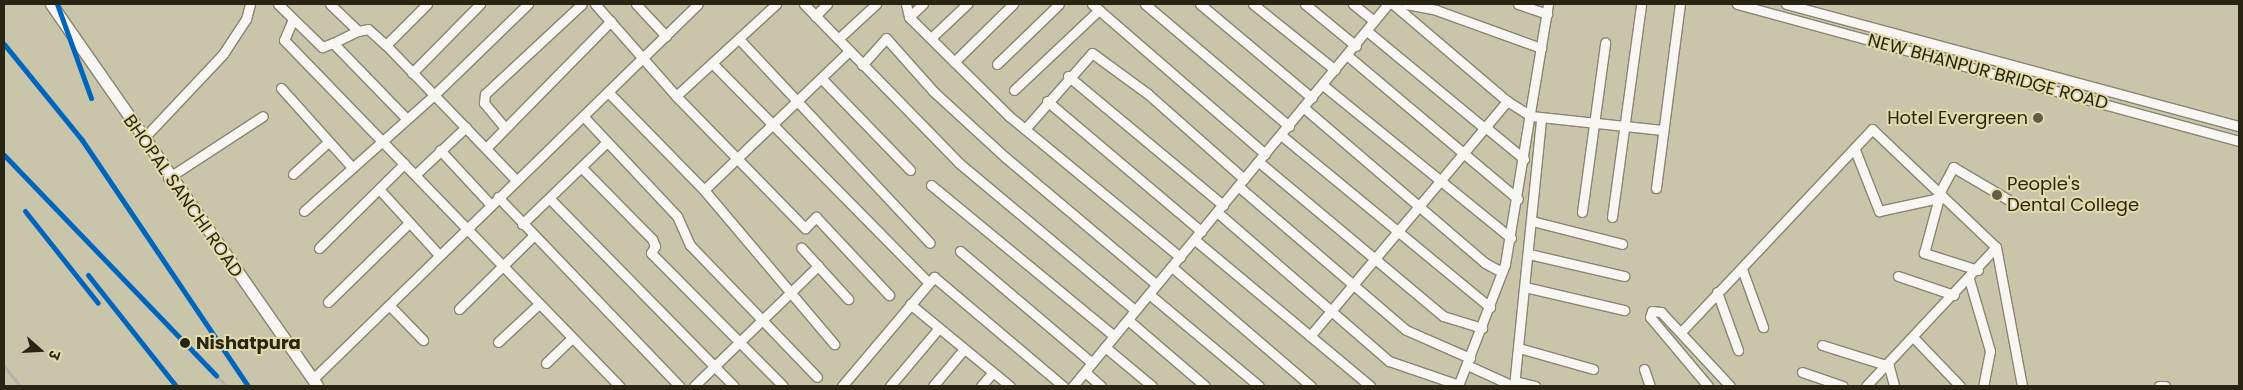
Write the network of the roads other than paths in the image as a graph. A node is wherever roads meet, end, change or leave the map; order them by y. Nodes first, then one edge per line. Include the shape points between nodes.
1 (52, 4) edge
2 (250, 4) edge
3 (278, 4) edge
4 (330, 4) edge
5 (427, 4) edge
6 (480, 4) edge
7 (528, 4) edge
8 (582, 4) edge
9 (595, 4) edge
10 (698, 4) edge
11 (776, 4) edge
12 (804, 4) edge
13 (827, 4) edge
14 (876, 4) edge
15 (906, 4) edge
16 (923, 4) edge
17 (967, 4) edge
18 (1013, 4) edge
19 (1059, 4) edge
20 (1145, 4) edge
21 (1200, 4) edge
22 (1253, 4) edge
23 (1305, 4) edge
24 (1353, 4) edge
25 (1388, 4) edge
26 (1393, 4) edge
27 (1406, 4) edge
28 (1518, 4) edge
29 (1548, 4) edge
30 (1641, 4) edge
31 (1680, 4) edge
32 (1737, 4) edge
33 (1786, 4) edge
34 (641, 5) edge
35 (1095, 7) edge
36 (1437, 7) edge
37 (1547, 14) junction
38 (815, 16) junction
39 (909, 17) junction
40 (293, 19) junction
41 (611, 21) junction
42 (1374, 21) junction
43 (358, 31) junction
44 (1367, 31) junction
45 (666, 36) junction
46 (931, 38) junction
47 (739, 39) junction
48 (838, 39) junction
49 (333, 43) junction
50 (1605, 43) dead end
51 (386, 45) junction
52 (1356, 46) junction
53 (1542, 48) junction
54 (849, 51) junction
55 (643, 55) junction
56 (1348, 56) junction
57 (954, 62) junction
58 (714, 64) junction
59 (997, 64) dead end
60 (862, 65) junction
61 (1334, 70) junction
62 (412, 73) junction
63 (1068, 76) junction
64 (821, 78) junction
65 (1324, 86) junction
66 (281, 88) dead end
67 (1014, 90) dead end
68 (608, 92) junction
69 (434, 95) junction
70 (676, 96) junction
71 (1312, 98) junction
72 (798, 100) junction
73 (1047, 101) junction
74 (1507, 101) junction
75 (1303, 107) junction
76 (263, 116) dead end
77 (582, 116) junction
78 (1530, 116) junction
79 (406, 118) junction
80 (1542, 118) junction
81 (773, 123) junction
82 (1593, 123) junction
83 (1288, 126) junction
84 (1484, 126) junction
85 (1625, 126) junction
86 (2239, 126) edge
87 (466, 127) junction
88 (505, 128) junction
89 (1025, 129) junction
90 (1662, 130) junction
91 (1281, 135) junction
92 (142, 140) junction
93 (382, 141) junction
94 (2239, 141) edge
95 (328, 142) junction
96 (607, 142) junction
97 (486, 148) junction
98 (440, 150) junction
99 (1855, 150) junction
100 (1266, 154) junction
101 (1461, 154) junction
102 (739, 158) junction
103 (1524, 159) junction
104 (1259, 162) junction
105 (404, 164) junction
106 (352, 167) junction
107 (582, 168) junction
108 (910, 170) dead end
109 (293, 174) dead end
110 (415, 175) junction
111 (168, 178) junction
112 (1441, 179) junction
113 (516, 180) junction
114 (1241, 183) junction
115 (931, 185) dead end
116 (1656, 188) dead end
117 (379, 190) junction
118 (704, 190) junction
119 (1940, 194) junction
120 (498, 197) junction
121 (550, 199) junction
122 (1518, 199) junction
123 (2014, 203) dead end
124 (490, 204) junction
125 (1418, 206) junction
126 (1220, 209) junction
127 (304, 211) dead end
128 (1582, 212) dead end
129 (1612, 217) dead end
130 (1532, 221) junction
131 (409, 223) junction
132 (522, 224) junction
133 (465, 230) junction
134 (1201, 231) junction
135 (1397, 233) junction
136 (533, 236) junction
137 (1510, 238) junction
138 (1195, 240) junction
139 (930, 243) dead end
140 (1622, 244) dead end
141 (801, 247) dead end
142 (1996, 247) junction
143 (319, 248) dead end
144 (960, 251) dead end
145 (1529, 254) junction
146 (439, 255) junction
147 (1180, 257) junction
148 (1376, 258) junction
149 (818, 266) junction
150 (1172, 267) junction
151 (501, 268) junction
152 (1742, 270) junction
153 (1978, 270) junction
154 (1502, 272) junction
155 (1624, 276) dead end
156 (1898, 276) dead end
157 (1969, 279) junction
158 (928, 282) junction
159 (1156, 284) junction
160 (1352, 286) junction
161 (1525, 287) junction
162 (1717, 292) junction
163 (790, 294) junction
164 (1149, 294) junction
165 (889, 295) dead end
166 (1954, 295) junction
167 (848, 299) dead end
168 (328, 302) dead end
169 (910, 304) junction
170 (538, 305) junction
171 (389, 306) junction
172 (1490, 307) junction
173 (459, 310) dead end
174 (1135, 310) junction
175 (1624, 310) dead end
176 (1331, 311) junction
177 (764, 318) junction
178 (1128, 320) junction
179 (1763, 327) dead end
180 (940, 328) junction
181 (1482, 328) junction
182 (1681, 332) junction
183 (1114, 336) junction
184 (1310, 336) junction
185 (1913, 338) junction
186 (571, 339) junction
187 (424, 340) dead end
188 (740, 340) junction
189 (498, 342) dead end
190 (834, 344) dead end
191 (1822, 345) dead end
192 (1105, 347) junction
193 (1518, 348) junction
194 (964, 349) junction
195 (1738, 350) dead end
196 (1469, 361) junction
197 (546, 363) dead end
198 (1092, 363) junction
199 (1887, 364) junction
200 (714, 366) junction
201 (1593, 368) dead end
202 (1644, 369) dead end
203 (993, 372) junction
204 (1085, 372) junction
205 (1802, 372) dead end
206 (817, 377) dead end
207 (315, 383) edge
208 (1514, 384) edge
209 (1704, 385) edge
210 (619, 386) edge
211 (679, 386) edge
212 (694, 386) edge
213 (734, 386) edge
214 (783, 386) edge
215 (842, 386) edge
216 (890, 386) edge
217 (933, 386) edge
218 (981, 386) edge
219 (1010, 386) edge
220 (1063, 386) edge
221 (1073, 386) edge
222 (1101, 386) edge
223 (1152, 386) edge
224 (1205, 386) edge
225 (1259, 386) edge
226 (1311, 386) edge
227 (1370, 386) edge
228 (1459, 386) edge
229 (1535, 386) edge
230 (1650, 386) edge
231 (1730, 386) edge
232 (1843, 386) edge
233 (1866, 386) edge
234 (1894, 386) edge
235 (1960, 386) edge
236 (1983, 386) edge
237 (2022, 386) edge
238 (2159, 386) edge
239 (2166, 386) edge

1 - 92 main road, BHOPAL SANCHI ROAD
2 - 92 street via 246,19 223,54
3 - 40 street
4 - 43 street
5 - 51 street
6 - 62 street
7 - 69 street
8 - 88 street via 485,94 484,103
9 - 41 street
10 - 45 street
11 - 47 street
12 - 38 street
13 - 38 street
14 - 48 street
15 - 39 street
16 - 39 street
17 - 46 street
18 - 57 street
19 - 59 street
20 - 83 street
21 - 71 street
22 - 61 street
23 - 52 street
24 - 42 street
25 - 42 street
26 - 74 street
27 - 36 street
28 - 37 street
29 - 37 street
30 - 85 street
31 - 90 street
32 - 94 street, NEW BHANPUR BRIDGE ROAD
33 - 86 street, NEW BHANPUR BRIDGE ROAD
34 - 45 street
35 - 67 street
35 - 100 street
36 - 53 street
37 - 53 street
38 - 48 street
39 - 46 street
40 - 49 street via 322,47
40 - 93 street via 284,40
41 - 55 street
41 - 88 street
42 - 44 street
43 - 49 street
43 - 51 street via 368,30
44 - 52 street
44 - 84 street
45 - 55 street
46 - 57 street
47 - 58 street
47 - 72 street
48 - 54 street
49 - 79 street
50 - 82 street
51 - 62 street
52 - 56 street
53 - 78 street
54 - 60 street
54 - 64 street
55 - 68 street
55 - 70 street
56 - 61 street
56 - 101 street
57 - 89 street
58 - 70 street
58 - 81 street
60 - 159 street via 886,38 933,91 1005,157
60 - 174 street via 959,163
61 - 65 street
62 - 69 street
63 - 73 street
63 - 114 street via 1088,54 1095,54 1148,94
63 - 126 street
64 - 72 street
64 - 108 street
65 - 71 street
65 - 112 street via 1402,154
66 - 95 street
68 - 77 street
68 - 118 street
69 - 79 street
69 - 87 street
70 - 102 street
71 - 75 street
72 - 81 street
72 - 139 street
73 - 89 street
73 - 134 street
74 - 78 street
74 - 84 street
75 - 83 street
75 - 125 street
76 - 111 street
77 - 96 street
77 - 113 street
78 - 80 street
78 - 103 street
79 - 93 street
80 - 82 street
80 - 130 street
81 - 102 street
81 - 158 street
82 - 85 street
82 - 128 street
83 - 91 street
84 - 101 street
84 - 103 street
85 - 90 street
85 - 129 street
87 - 97 street
87 - 98 street
88 - 97 street
89 - 147 street
90 - 116 street
91 - 100 street
91 - 135 street
92 - 111 main road, BHOPAL SANCHI ROAD
93 - 105 street
93 - 106 street
95 - 106 street
95 - 109 street
96 - 107 street
96 - 177 street via 677,216 690,245
97 - 113 street
98 - 110 street
98 - 124 street
99 - 119 street via 1872,129
99 - 119 street via 1879,211
99 - 152 street
100 - 104 street
101 - 112 street
101 - 122 street
102 - 118 street
102 - 165 street via 805,228 816,217
103 - 122 street
104 - 114 street
104 - 148 street
105 - 110 street
105 - 117 street
106 - 127 street
107 - 121 street
107 - 188 street via 652,238 655,246 650,253
110 - 133 street
111 - 207 main road, BHOPAL SANCHI ROAD
112 - 125 street
112 - 137 street
113 - 120 street
114 - 126 street
114 - 160 street
115 - 183 street
117 - 131 street
117 - 143 street
118 - 163 street
119 - 123 street via 1953,167
119 - 142 street
119 - 153 street via 1924,253
120 - 124 street
120 - 132 street
121 - 132 street
121 - 200 street
122 - 137 street
124 - 133 street
125 - 135 street
125 - 154 street
126 - 134 street
126 - 176 street
130 - 140 street
130 - 145 street
131 - 146 street
131 - 168 street
132 - 136 street
133 - 146 street
133 - 151 street
134 - 138 street
135 - 148 street
135 - 172 street
136 - 151 street
136 - 211 street
137 - 154 street
138 - 147 street
138 - 184 street
141 - 149 street
142 - 153 street
142 - 237 street
144 - 198 street
145 - 155 street
145 - 161 street
146 - 171 street
147 - 150 street
148 - 160 street
148 - 181 street via 1443,316
149 - 163 street
149 - 167 street
150 - 159 street
150 - 226 street
151 - 170 street
151 - 173 street
152 - 162 street
152 - 179 street
153 - 157 street
154 - 172 street
156 - 166 street
157 - 166 street
157 - 236 street via 1990,351
158 - 169 street
158 - 220 street via 937,278
159 - 164 street
160 - 176 street
160 - 196 street via 1406,330
161 - 175 street
161 - 193 street
162 - 182 street
162 - 195 street
163 - 177 street
163 - 190 street
164 - 174 street
164 - 225 street
166 - 185 street
169 - 180 street
169 - 215 street
170 - 186 street
170 - 189 street
171 - 187 street
171 - 207 street
172 - 181 street
174 - 178 street
176 - 184 street
176 - 228 street via 1389,362
177 - 188 street
177 - 206 street
178 - 183 street
178 - 224 street
180 - 194 street
180 - 216 street
181 - 196 street
182 - 209 street via 1661,312 1652,311 1650,317
182 - 231 street
183 - 192 street
184 - 227 street
185 - 199 street
185 - 235 street
186 - 197 street
186 - 210 street
188 - 200 street
188 - 214 street
191 - 199 street
192 - 198 street
192 - 223 street
193 - 201 street
193 - 208 street
194 - 203 street
194 - 217 street
196 - 208 street
196 - 228 street
198 - 204 street
199 - 233 street
199 - 234 street
200 - 212 street
200 - 213 street
202 - 230 street
203 - 218 street
203 - 219 street
204 - 221 street
204 - 222 street
205 - 232 street
208 - 229 street
238 - 239 street

